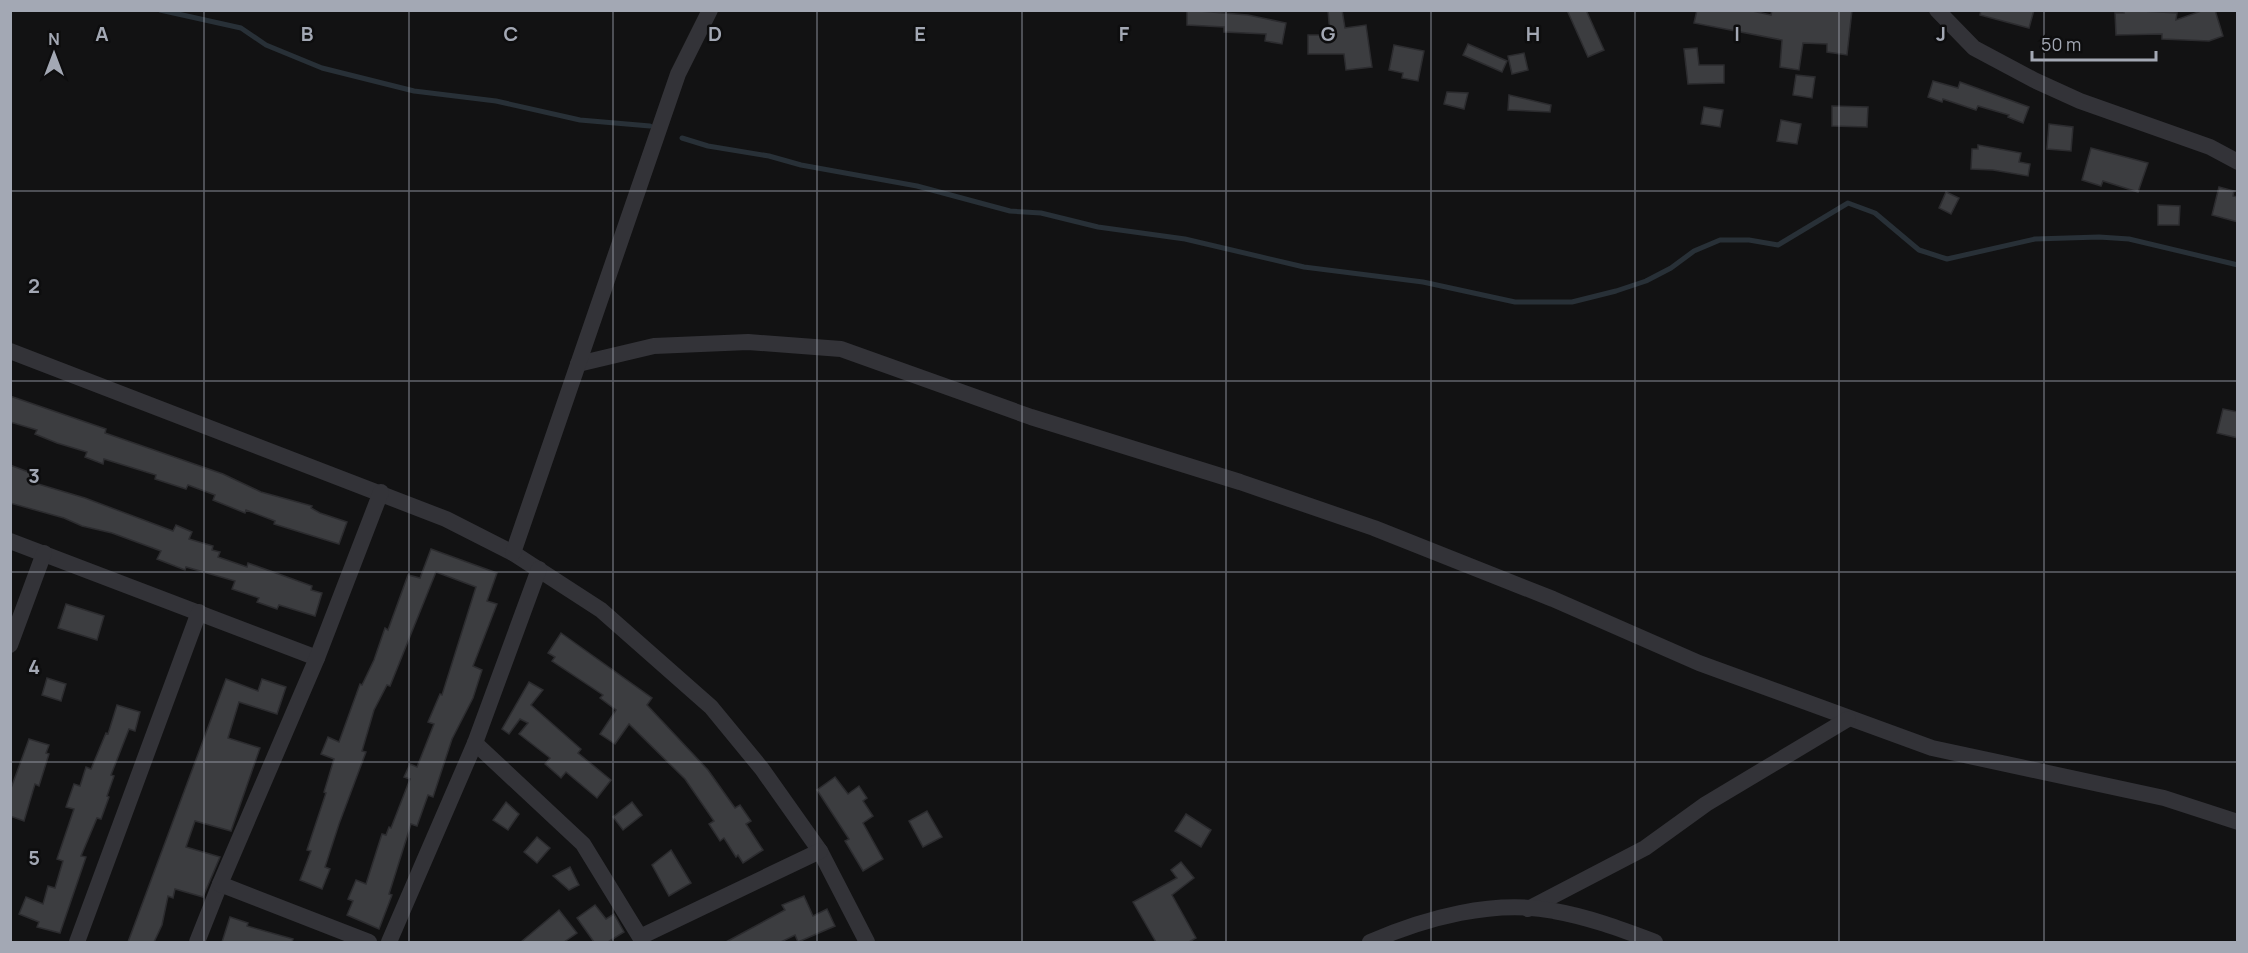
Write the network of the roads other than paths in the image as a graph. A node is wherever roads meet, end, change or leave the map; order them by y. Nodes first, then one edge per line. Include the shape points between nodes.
1 (710, 10) edge
2 (1937, 10) edge
3 (2238, 162) edge
4 (10, 351) edge
5 (578, 364) junction
6 (381, 492) junction
7 (10, 541) edge
8 (44, 553) junction
9 (513, 553) junction
10 (539, 569) junction
11 (199, 612) junction
12 (10, 645) edge
13 (317, 658) junction
14 (1848, 719) junction
15 (475, 742) junction
16 (2238, 822) edge
17 (820, 851) junction
18 (220, 884) junction
19 (1528, 909) junction
20 (634, 940) edge
21 (77, 942) edge
22 (197, 942) edge
23 (369, 942) edge
24 (389, 942) edge
25 (867, 942) edge
26 (1370, 942) edge
27 (1655, 942) edge

1 - 5 street via 678,74
2 - 3 street via 1974,48 2034,80 2080,101 2210,147
4 - 6 street
5 - 9 street
5 - 14 street via 654,346 748,342 841,349 1031,417 1374,528 1553,599 1699,663
6 - 9 street
6 - 13 street
7 - 8 street
8 - 11 street
8 - 12 street
9 - 10 street
10 - 15 street
10 - 17 street via 601,610 711,707
11 - 13 street
11 - 21 street
13 - 18 street
14 - 16 street via 1932,748 2164,798
14 - 19 street via 1706,804 1645,848
15 - 20 street via 583,844
15 - 24 street
17 - 20 street
17 - 25 street
18 - 22 street
18 - 23 street
19 - 26 street via 1474,912 1434,920
19 - 27 street via 1564,913

